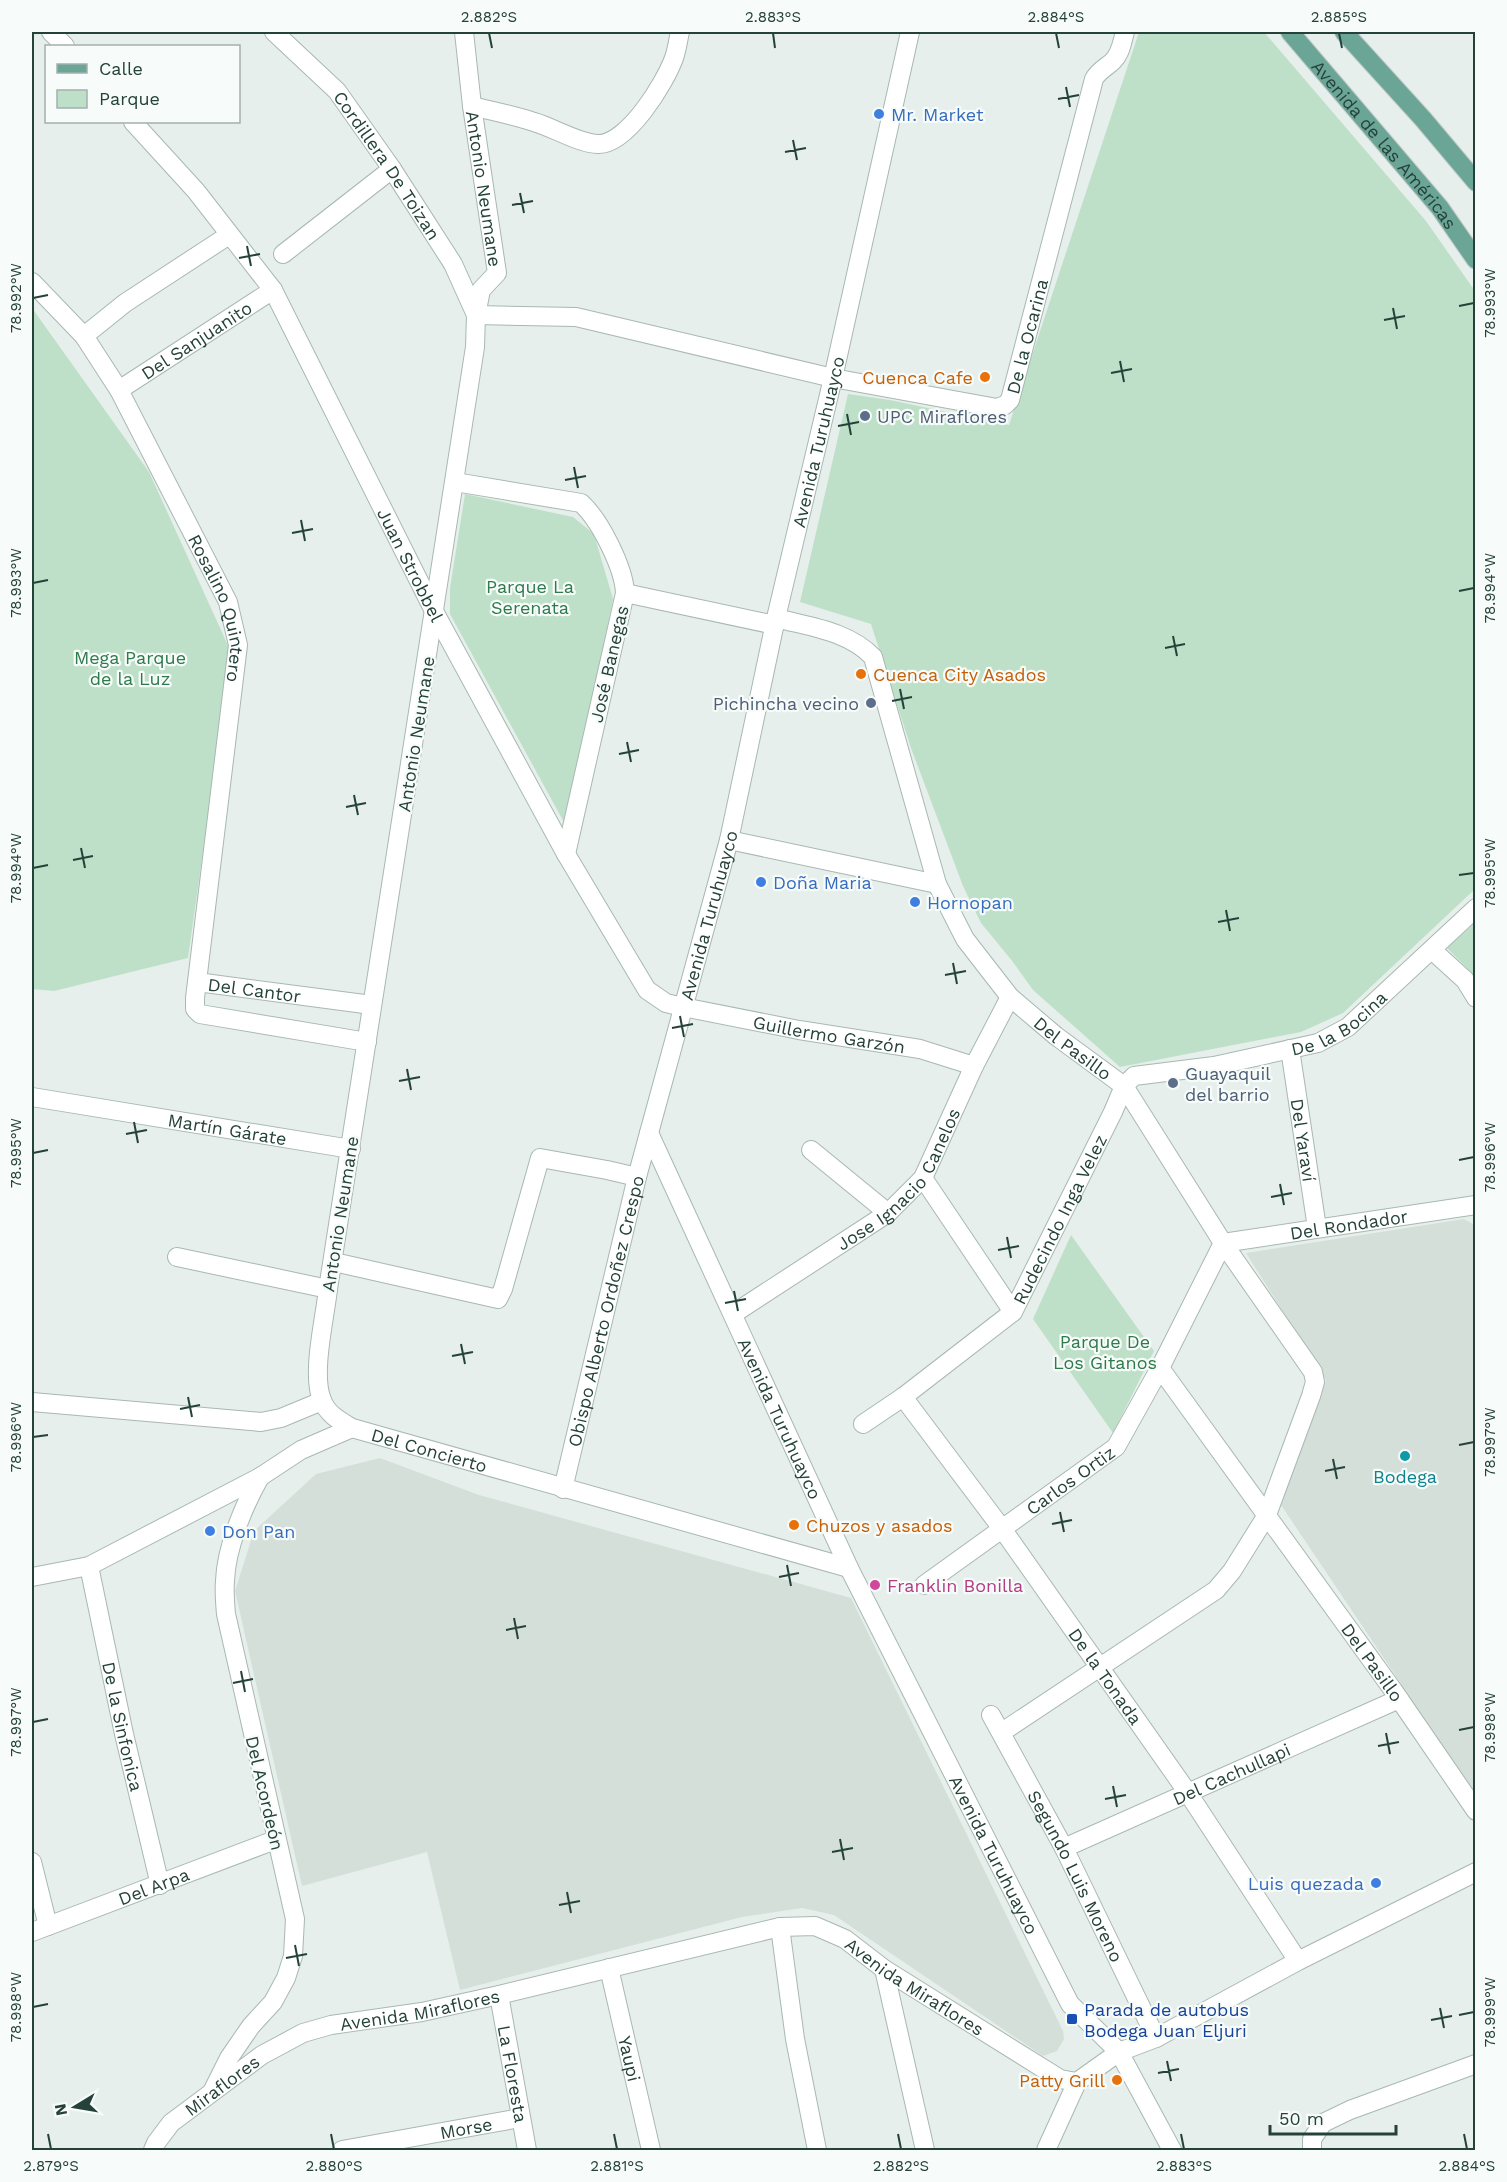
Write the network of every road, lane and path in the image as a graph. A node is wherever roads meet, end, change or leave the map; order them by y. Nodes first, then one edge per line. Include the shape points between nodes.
1 (51, 32) edge
2 (274, 32) edge
3 (464, 32) edge
4 (680, 32) edge
5 (910, 32) edge
6 (1125, 32) edge
7 (1290, 32) edge
8 (1344, 32) edge
9 (63, 45) edge
10 (472, 106) junction
11 (133, 123) edge
12 (392, 169) junction
13 (1475, 181) edge
14 (229, 235) junction
15 (283, 254) dead end
16 (1476, 260) edge
17 (32, 282) edge
18 (273, 290) junction
19 (476, 315) junction
20 (84, 336) junction
21 (833, 378) junction
22 (119, 390) junction
23 (455, 482) junction
24 (625, 593) junction
25 (435, 613) junction
26 (776, 622) junction
27 (729, 840) junction
28 (566, 854) junction
29 (937, 884) junction
30 (1476, 908) edge
31 (1432, 950) junction
32 (196, 982) junction
33 (1010, 997) junction
34 (1476, 998) edge
35 (372, 1005) junction
36 (683, 1007) junction
37 (367, 1042) junction
38 (1290, 1049) junction
39 (974, 1066) junction
40 (1124, 1086) junction
41 (32, 1097) edge
42 (649, 1133) junction
43 (351, 1149) junction
44 (811, 1150) dead end
45 (637, 1177) junction
46 (923, 1178) junction
47 (1476, 1205) edge
48 (888, 1213) junction
49 (1317, 1228) junction
50 (1223, 1242) junction
51 (177, 1257) dead end
52 (334, 1262) junction
53 (328, 1289) junction
54 (1013, 1312) junction
55 (733, 1314) junction
56 (1160, 1368) junction
57 (903, 1398) junction
58 (32, 1401) edge
59 (322, 1401) junction
60 (863, 1424) dead end
61 (351, 1428) junction
62 (260, 1477) junction
63 (563, 1489) junction
64 (1267, 1515) junction
65 (1003, 1530) junction
66 (88, 1566) junction
67 (849, 1568) junction
68 (32, 1577) edge
69 (924, 1586) dead end
70 (1099, 1668) junction
71 (1399, 1699) junction
72 (991, 1715) dead end
73 (1002, 1732) junction
74 (1188, 1793) junction
75 (1476, 1810) edge
76 (276, 1840) junction
77 (1065, 1848) junction
78 (32, 1862) edge
79 (1476, 1872) edge
80 (160, 1885) junction
81 (780, 1927) junction
82 (40, 1929) edge
83 (1298, 1961) junction
84 (609, 1968) junction
85 (884, 1969) junction
86 (499, 1995) junction
87 (303, 2033) joint
88 (1156, 2038) junction
89 (1119, 2052) junction
90 (1476, 2064) edge
91 (1077, 2082) junction
92 (212, 2092) junction
93 (520, 2118) junction
94 (153, 2151) edge
95 (342, 2151) edge
96 (527, 2151) edge
97 (651, 2151) edge
98 (817, 2151) edge
99 (925, 2151) edge
100 (1046, 2151) edge
101 (1172, 2151) edge
102 (1312, 2151) edge

1 - 9 street
2 - 12 street, Cordillera De Toizan via 337,91
3 - 10 street, Antonio Neumane
4 - 10 street via 665,79 627,130 602,144
5 - 21 street, Avenida Turuhuayco
6 - 21 street, De la Ocarina via 1119,52 1094,79 1010,400 997,408
7 - 16 main road, Avenida de las Américas via 1440,208
8 - 13 main road
10 - 19 street, Antonio Neumane via 497,273 481,290
11 - 14 street, Juan Strobbel via 196,191
12 - 15 street
12 - 19 street, Cordillera De Toizan via 453,264
14 - 18 street, Juan Strobbel
14 - 20 street via 125,303
17 - 20 street, Rosalino Quintero
18 - 22 street, Del Sanjuanito
18 - 25 street, Juan Strobbel
19 - 21 street, De la Ocarina via 576,317
19 - 23 street, Antonio Neumane via 475,347
20 - 22 street, Rosalino Quintero
21 - 26 street, Avenida Turuhuayco
22 - 32 street, Rosalino Quintero via 228,602 238,645
23 - 24 street, José Banegas via 581,503 591,512 612,551 625,580
23 - 25 street, Antonio Neumane
24 - 26 street, Del Pasillo
24 - 28 street, José Banegas
25 - 28 street, Juan Strobbel
25 - 35 street, Antonio Neumane
26 - 27 street, Avenida Turuhuayco
26 - 29 street, Del Pasillo via 847,637 873,657
27 - 29 street
27 - 36 street, Avenida Turuhuayco
28 - 36 street, Juan Strobbel via 647,990 666,1003
29 - 33 street, Del Pasillo via 965,939
30 - 31 street, De la Bocina
31 - 34 street via 1465,980
31 - 38 street, De la Bocina via 1348,1027 1318,1043
32 - 35 street, Del Cantor
32 - 37 street, Del Cantor via 194,1004 200,1014
33 - 39 street, Jose Ignacio Canelos
33 - 40 street, Del Pasillo
35 - 37 street, Antonio Neumane
36 - 39 street, Guillermo Garzón via 920,1049
36 - 42 street, Avenida Turuhuayco
37 - 43 street, Antonio Neumane
38 - 40 street, De la Bocina via 1214,1066 1134,1077
38 - 49 street, Del Yaraví
39 - 46 street, Jose Ignacio Canelos
40 - 50 street, Del Pasillo
40 - 54 street, Rudecindo Inga Velez
41 - 43 street, Martín Gárate
42 - 45 street, Obispo Alberto Ordoñez Crespo
42 - 55 street, Avenida Turuhuayco
43 - 52 street, Antonio Neumane
44 - 48 street
45 - 52 street via 540,1158 498,1299
45 - 63 street, Obispo Alberto Ordoñez Crespo
46 - 48 street, Jose Ignacio Canelos
46 - 54 street
47 - 49 street, Del Rondador
48 - 55 street, Jose Ignacio Canelos
49 - 50 street, Del Rondador
50 - 56 street, Carlos Ortiz
50 - 64 street, Del Pasillo via 1313,1372 1315,1382
51 - 53 street
52 - 53 street, Antonio Neumane
53 - 59 street, Antonio Neumane via 317,1379
54 - 57 street, Rudecindo Inga Velez
55 - 67 street, Avenida Turuhuayco
56 - 64 street, Del Pasillo
56 - 65 street, Carlos Ortiz via 1116,1447
57 - 60 street, Rudecindo Inga Velez
57 - 65 street, De la Tonada
58 - 59 street via 261,1422
59 - 61 street via 336,1419
61 - 62 street, Del Concierto via 301,1450
61 - 63 street, Del Concierto
62 - 66 street, Del Concierto
62 - 76 street, Del Acordeón via 234,1535 225,1578 226,1614
63 - 67 street, Del Concierto
64 - 70 street via 1216,1590
64 - 71 street, Del Pasillo
65 - 69 street, Carlos Ortiz
65 - 70 street, De la Tonada
66 - 68 street, Del Concierto
66 - 80 street, De la Sinfonica
67 - 89 street, Avenida Turuhuayco via 1070,2004
70 - 73 street
70 - 74 street, De la Tonada
71 - 74 street, Del Cachullapi
71 - 75 street, Del Pasillo
72 - 73 street, Segundo Luis Moreno
73 - 77 street, Segundo Luis Moreno
74 - 77 street, Del Cachullapi
74 - 83 street, De la Tonada
76 - 80 street, Del Arpa
76 - 92 street, Del Acordeón via 295,1918 293,1956 273,2002 229,2058
77 - 88 street, Segundo Luis Moreno
78 - 82 street
79 - 83 street
80 - 82 street, Del Arpa
81 - 84 street, Avenida Miraflores
81 - 85 street, Avenida Miraflores via 815,1926 825,1930 845,1939
81 - 98 street via 795,2039
83 - 88 street
84 - 86 street, Avenida Miraflores
84 - 97 street, Yaupi
85 - 91 street, Avenida Miraflores via 1060,2079
85 - 99 street
86 - 87 street, Avenida Miraflores
86 - 93 street, La Floresta
87 - 92 street, Miraflores via 261,2055
88 - 89 street
89 - 91 street
89 - 101 street, Avenida Turuhuayco
90 - 102 street via 1323,2123 1312,2139
91 - 100 street
92 - 94 street, Miraflores via 171,2123
93 - 95 street, Morse
93 - 96 street, La Floresta

